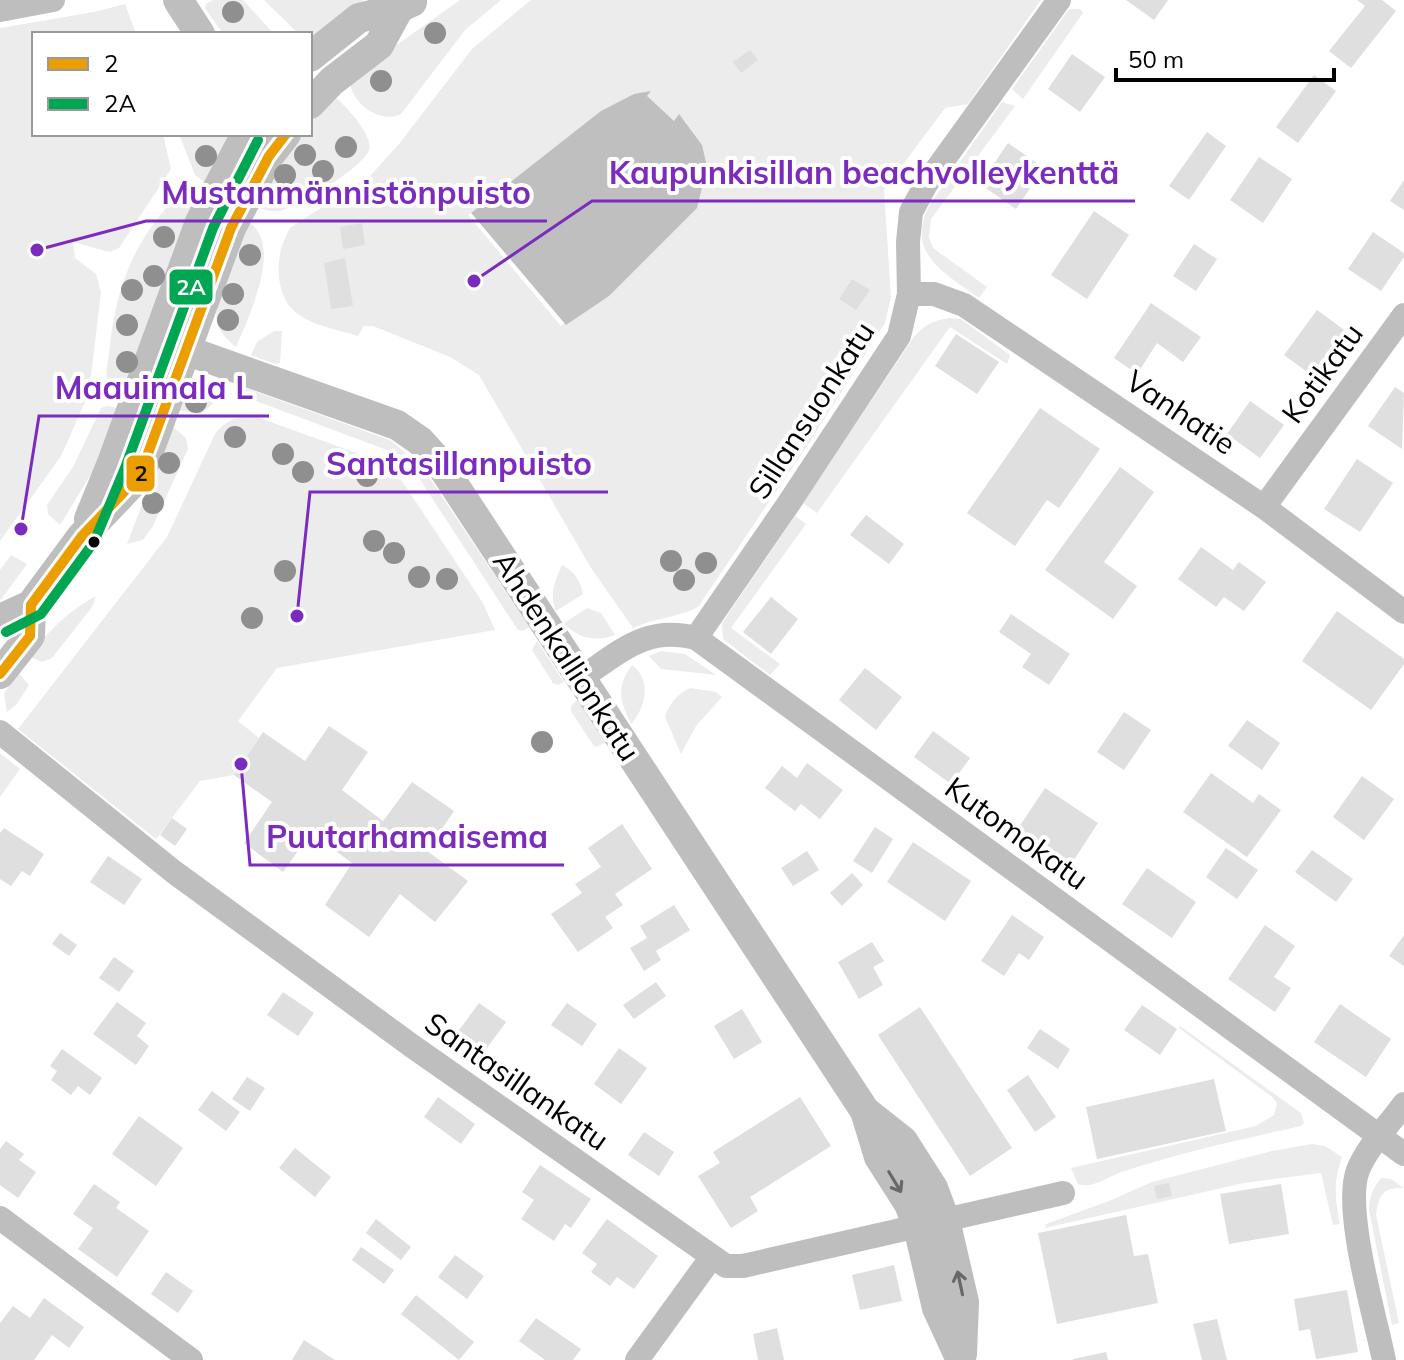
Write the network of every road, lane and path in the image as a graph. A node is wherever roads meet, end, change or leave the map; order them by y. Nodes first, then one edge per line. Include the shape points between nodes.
1 (53, 0) edge
2 (178, 0) edge
3 (1059, 0) edge
4 (408, 4) edge
5 (0, 10) edge
6 (199, 32) edge
7 (312, 55) edge
8 (312, 102) edge
9 (245, 136) edge
10 (284, 136) edge
11 (909, 294) junction
12 (1404, 315) edge
13 (157, 340) junction
14 (188, 350) junction
15 (1264, 507) junction
16 (82, 536) junction
17 (31, 605) junction
18 (1404, 612) edge
19 (0, 619) edge
20 (696, 638) junction
21 (0, 674) edge
22 (581, 678) junction
23 (0, 732) edge
24 (1404, 1104) edge
25 (1380, 1137) junction
26 (1404, 1154) edge
27 (1063, 1193) dead end
28 (0, 1218) edge
29 (932, 1223) junction
30 (711, 1258) junction
31 (191, 1360) edge
32 (637, 1360) edge
33 (961, 1360) edge
34 (1384, 1360) edge

1 - 5 street
2 - 6 street
3 - 11 street, Sillansuonkatu via 911,212
4 - 7 street via 359,18
4 - 8 street via 379,45
9 - 13 street via 200,222
10 - 14 street via 231,228
11 - 15 street, Vanhatie via 934,294 964,305
11 - 20 street, Sillansuonkatu via 899,336
12 - 15 street, Kotikatu
13 - 14 street, Ahdenkallionkatu
13 - 16 street
14 - 16 street via 140,475
14 - 22 street, Ahdenkallionkatu via 397,425 420,441
15 - 18 street, Vanhatie
16 - 17 street
17 - 19 street
17 - 21 street via 30,636
20 - 22 street via 656,634
20 - 25 street, Kutomokatu
22 - 29 street, Ahdenkallionkatu via 865,1111 903,1141 933,1188
23 - 30 street, Santasillankatu via 174,872
24 - 25 street
25 - 26 street, Kutomokatu
25 - 34 street via 1357,1172 1353,1212
27 - 29 street, Santasillankatu
28 - 31 street
29 - 30 street, Santasillankatu via 743,1266 726,1266
29 - 33 street, Ahdenkallionkatu via 964,1302
30 - 32 street

